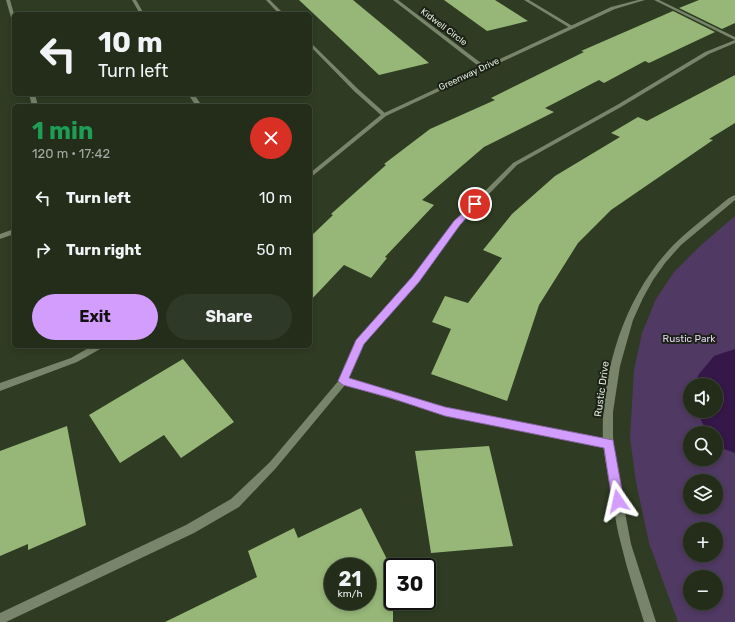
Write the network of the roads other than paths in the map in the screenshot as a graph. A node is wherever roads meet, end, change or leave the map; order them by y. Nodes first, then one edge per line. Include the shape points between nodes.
1 (8, 0) edge
2 (134, 0) edge
3 (268, 0) edge
4 (394, 0) edge
5 (526, 0) edge
6 (643, 0) edge
7 (656, 0) edge
8 (141, 12) edge
9 (280, 12) edge
10 (12, 14) edge
11 (572, 27) junction
12 (735, 40) edge
13 (312, 45) edge
14 (484, 67) junction
15 (384, 114) junction
16 (312, 174) edge
17 (735, 197) edge
18 (12, 233) edge
19 (0, 237) edge
20 (95, 348) edge
21 (343, 381) junction
22 (0, 387) edge
23 (609, 444) junction
24 (0, 619) edge
25 (650, 622) edge

1 - 10 street
2 - 8 street
3 - 9 street
4 - 14 street, Kidwell Circle
5 - 11 street
6 - 11 street, Greenway Drive via 613,8
7 - 12 street
11 - 14 street, Greenway Drive
12 - 21 street via 707,53 515,164 457,223 416,280 360,342
13 - 15 street via 356,90
14 - 15 street, Greenway Drive
15 - 16 street, Greenway Drive
17 - 23 street, Rustic Drive via 662,260 646,284 623,335 616,364
18 - 19 street
20 - 22 street via 74,360
21 - 23 street via 445,411
21 - 24 street via 273,465 234,503 190,529
23 - 25 street, Rustic Drive via 626,544

